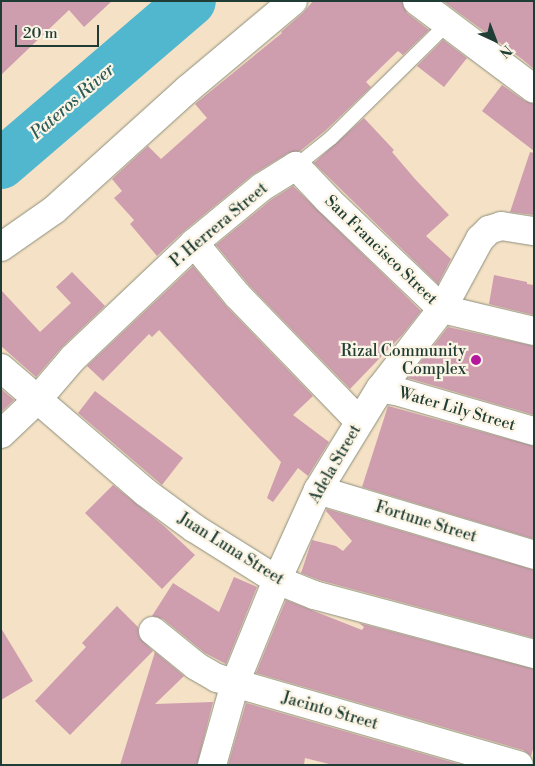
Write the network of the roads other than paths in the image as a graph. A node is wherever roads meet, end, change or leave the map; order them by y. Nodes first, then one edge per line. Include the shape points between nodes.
1 (293, 1) edge
2 (417, 1) edge
3 (446, 25) junction
4 (534, 89) edge
5 (296, 166) junction
6 (534, 231) edge
7 (194, 243) junction
8 (1, 247) edge
9 (442, 309) junction
10 (534, 331) edge
11 (1, 368) edge
12 (380, 389) junction
13 (37, 400) junction
14 (360, 421) junction
15 (534, 430) edge
16 (1, 434) edge
17 (318, 490) junction
18 (534, 555) edge
19 (277, 580) junction
20 (153, 631) dead end
21 (534, 654) edge
22 (234, 683) junction
23 (481, 760) edge
24 (212, 765) edge
25 (519, 765) edge

1 - 8 street via 188,89 54,210
2 - 3 street
3 - 4 street
3 - 5 lane, P. Herrera Street via 331,138
5 - 7 street, P. Herrera Street via 262,187
5 - 9 street, San Francisco Street
6 - 9 street, Adela Street via 501,226 489,230 480,239
7 - 13 street, P. Herrera Street via 73,358
7 - 14 street via 237,295
9 - 10 street, San Francisco Street
9 - 12 street, Adela Street
11 - 13 street, Juan Luna Street
12 - 14 street, Adela Street
12 - 15 street, Water Lily Street
13 - 16 street, P. Herrera Street
13 - 19 street, Juan Luna Street via 194,528
14 - 17 street, Adela Street
17 - 18 street, Fortune Street
17 - 19 street, Adela Street
19 - 21 street, Juan Luna Street via 314,595
19 - 22 street, Adela Street
20 - 22 street, Jacinto Street via 196,666
22 - 23 street, Jacinto Street
22 - 24 street, Adela Street
23 - 25 street, Jacinto Street

